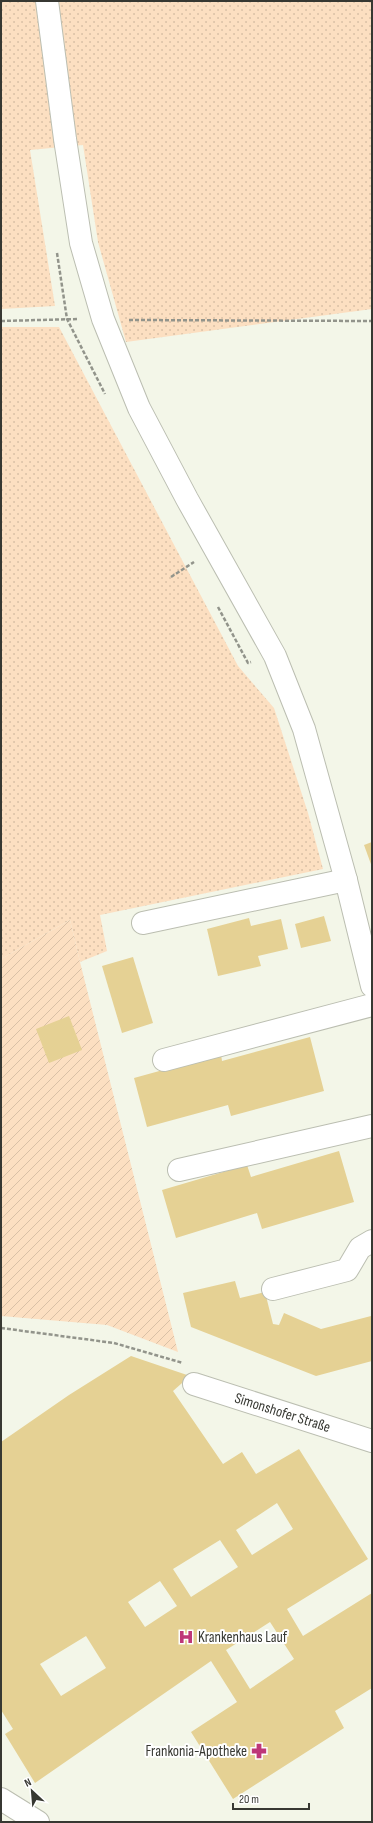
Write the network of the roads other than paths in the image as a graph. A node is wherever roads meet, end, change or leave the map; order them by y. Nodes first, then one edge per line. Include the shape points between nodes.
1 (47, 1) edge
2 (346, 880) junction
3 (143, 923) dead end
4 (365, 932) edge
5 (372, 986) edge
6 (372, 1005) edge
7 (164, 1060) dead end
8 (372, 1126) edge
9 (179, 1170) dead end
10 (372, 1241) edge
11 (273, 1289) dead end
12 (194, 1384) road end
13 (372, 1440) edge
14 (1, 1799) edge
15 (38, 1822) edge

1 - 2 street via 81,244 103,320 139,408 278,664 304,729
2 - 3 street
2 - 4 street
4 - 5 street
6 - 7 street
8 - 9 street
10 - 11 street via 360,1248 347,1270
12 - 13 street, Simonshofer Straße
14 - 15 street

